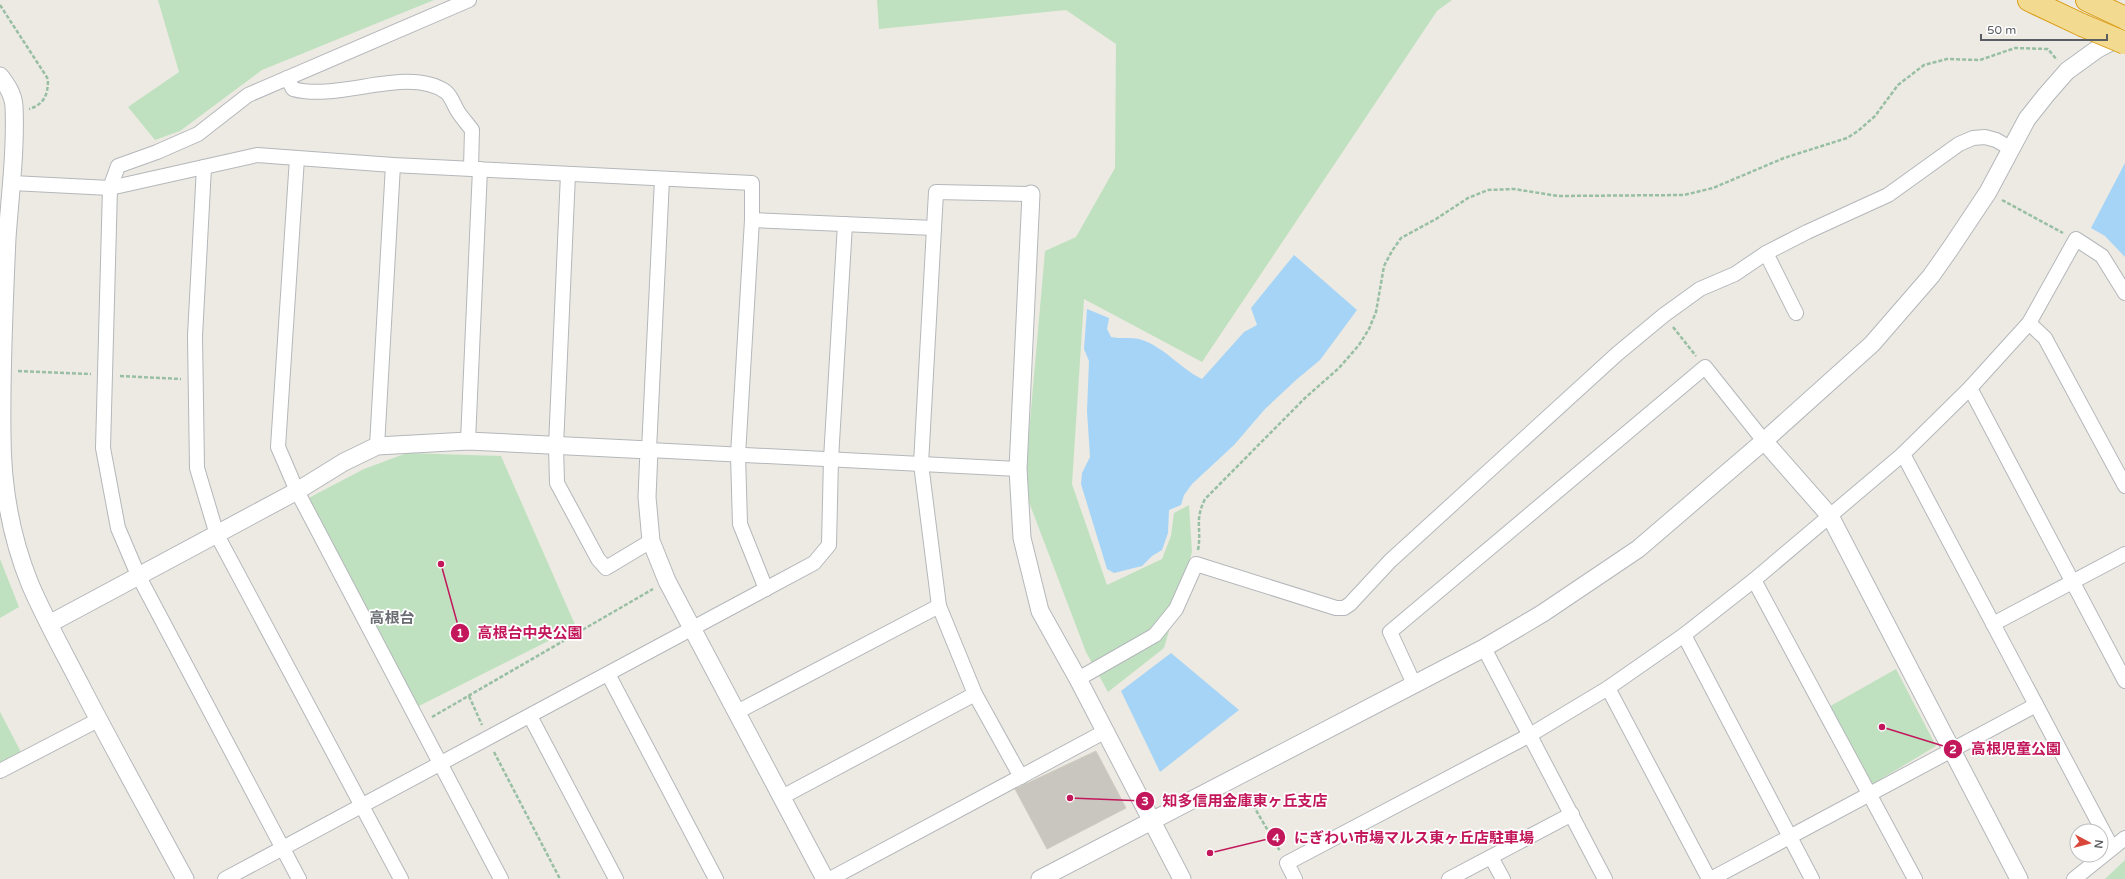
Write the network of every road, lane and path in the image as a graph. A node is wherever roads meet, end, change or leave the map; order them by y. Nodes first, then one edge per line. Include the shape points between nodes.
1 (469, 0) edge
2 (2030, 0) edge
3 (2087, 0) edge
4 (0, 5) edge
5 (2117, 14) edge
6 (2125, 35) edge
7 (2125, 43) edge
8 (2067, 71) junction
9 (0, 76) edge
10 (287, 78) junction
11 (14, 111) junction
12 (2010, 148) junction
13 (297, 158) junction
14 (393, 164) junction
15 (204, 167) junction
16 (475, 168) junction
17 (568, 174) junction
18 (662, 179) junction
19 (12, 183) junction
20 (110, 188) junction
21 (1988, 192) junction
22 (1031, 194) joint
23 (752, 220) junction
24 (845, 224) junction
25 (934, 228) junction
26 (2076, 239) junction
27 (1766, 253) junction
28 (2125, 293) edge
29 (1796, 313) dead end
30 (1664, 315) junction
31 (2029, 323) junction
32 (1705, 367) junction
33 (1970, 388) junction
34 (468, 441) junction
35 (1764, 441) junction
36 (378, 446) junction
37 (556, 446) junction
38 (649, 450) junction
39 (1903, 454) junction
40 (738, 455) junction
41 (831, 460) junction
42 (921, 464) junction
43 (1018, 469) junction
44 (2125, 486) edge
45 (297, 491) junction
46 (1830, 516) junction
47 (217, 535) junction
48 (651, 541) junction
49 (2125, 554) edge
50 (1196, 564) junction
51 (138, 576) junction
52 (1754, 580) junction
53 (667, 581) junction
54 (2072, 582) junction
55 (766, 589) junction
56 (939, 606) junction
57 (49, 624) junction
58 (1993, 624) junction
59 (692, 628) junction
60 (1684, 635) junction
61 (1484, 648) junction
62 (608, 674) junction
63 (1078, 679) junction
64 (2125, 681) edge
65 (1414, 684) junction
66 (1608, 688) junction
67 (975, 694) junction
68 (469, 696) junction
69 (2036, 705) junction
70 (736, 712) junction
71 (530, 716) junction
72 (98, 720) junction
73 (420, 724) junction
74 (1104, 732) junction
75 (1530, 735) junction
76 (488, 738) junction
77 (1951, 750) junction
78 (440, 764) junction
79 (0, 771) edge
80 (1021, 777) junction
81 (1869, 794) junction
82 (1247, 795) dead end
83 (782, 797) junction
84 (362, 806) junction
85 (1572, 814) junction
86 (1152, 822) junction
87 (1790, 837) junction
88 (2125, 838) edge
89 (282, 848) junction
90 (2112, 848) junction
91 (1491, 857) junction
92 (1287, 863) junction
93 (185, 879) edge
94 (225, 879) edge
95 (299, 879) edge
96 (401, 879) edge
97 (501, 879) edge
98 (560, 879) edge
99 (616, 879) edge
100 (716, 879) edge
101 (825, 879) edge
102 (830, 879) edge
103 (1040, 879) edge
104 (1182, 879) edge
105 (1295, 879) edge
106 (1450, 879) edge
107 (1503, 879) edge
108 (1605, 879) edge
109 (1710, 879) edge
110 (1812, 879) edge
111 (1915, 879) edge
112 (2019, 879) edge
113 (2074, 879) edge

1 - 10 street
2 - 7 highway, bridge
3 - 5 highway
4 - 11 path via 48,79 44,101 36,107
6 - 8 street via 2096,50
8 - 12 street via 2027,119
8 - 50 path via 2048,49 2025,47 1980,60 1947,59 1924,65 1898,85 1875,116 1847,138 1784,158 1713,188 1684,195 1558,196 1514,189 1488,190 1468,198 1401,238 1384,266 1376,312 1359,345 1339,368 1305,398 1205,499 1199,510 1197,522 1200,535
9 - 11 street via 10,90
10 - 16 street via 293,88 300,91 346,90 393,83 426,83 447,93 472,130
10 - 20 street via 248,95 198,134 118,166
11 - 19 street
12 - 21 street
12 - 27 street via 1996,140 1972,138 1888,195
13 - 14 street
13 - 15 street via 257,155
13 - 45 street via 278,447
14 - 16 street
14 - 36 street
15 - 20 street
15 - 47 street via 195,336 197,468
16 - 17 street
16 - 34 street
17 - 18 street
17 - 37 street
18 - 23 street via 752,183
18 - 38 street
19 - 20 street
19 - 57 street via 7,236 2,370 2,438 6,500 14,536 30,584
20 - 51 street via 103,448 118,528
21 - 26 path
21 - 35 street via 1931,276 1872,344
22 - 25 street via 936,192
22 - 43 street
23 - 24 street
23 - 40 street
24 - 25 street
24 - 41 street
25 - 42 street
26 - 28 street via 2102,256
26 - 31 street
27 - 29 street
27 - 30 street via 1735,274 1700,289
30 - 32 path
30 - 50 street via 1617,354 1396,555 1344,608 1336,608
31 - 33 street
31 - 44 street via 2045,338
32 - 35 street
32 - 65 street via 1390,632
33 - 39 street
33 - 54 street
34 - 36 street
34 - 37 street
35 - 46 street
35 - 61 street via 1638,549 1543,613
36 - 45 street via 344,462
37 - 38 street
37 - 48 street via 558,483 598,559 606,568
38 - 40 street
38 - 48 street via 647,497
39 - 46 street
39 - 58 street
40 - 41 street
40 - 55 street via 740,524
41 - 42 street
41 - 55 street via 829,545 814,564
42 - 43 street
42 - 56 street
43 - 63 street via 1022,538 1040,611
45 - 47 street
45 - 73 street
46 - 52 street
46 - 77 street
47 - 51 street
47 - 84 street
48 - 53 street
49 - 54 street
50 - 63 street via 1176,609 1155,635
51 - 57 street
51 - 89 street
52 - 60 street
52 - 81 street
53 - 59 street
53 - 68 path
54 - 58 street
54 - 64 street
55 - 59 street
56 - 67 street
56 - 70 street
57 - 72 street
58 - 69 street
59 - 62 street
59 - 70 street
60 - 66 street
60 - 87 street
61 - 65 street
61 - 75 street
62 - 71 street
62 - 100 street
63 - 74 street
65 - 86 street
66 - 75 street
66 - 109 street
67 - 80 street
67 - 83 street
68 - 73 path
68 - 76 path
69 - 77 street
69 - 90 street
70 - 83 street
71 - 76 street
71 - 99 street
72 - 79 street
72 - 93 street
73 - 78 street
74 - 80 street
74 - 86 street
75 - 85 street
75 - 92 street
76 - 78 street
76 - 98 path
77 - 81 street
77 - 112 street
78 - 84 street
78 - 97 street
80 - 102 street
81 - 87 street
81 - 111 street
82 - 92 path
83 - 101 street
84 - 89 street
84 - 96 street
85 - 91 street
85 - 108 street
86 - 103 street
86 - 104 street
87 - 109 street
87 - 110 street
88 - 90 street
89 - 94 street
89 - 95 street
90 - 113 street
91 - 106 street
91 - 107 street
92 - 105 street

